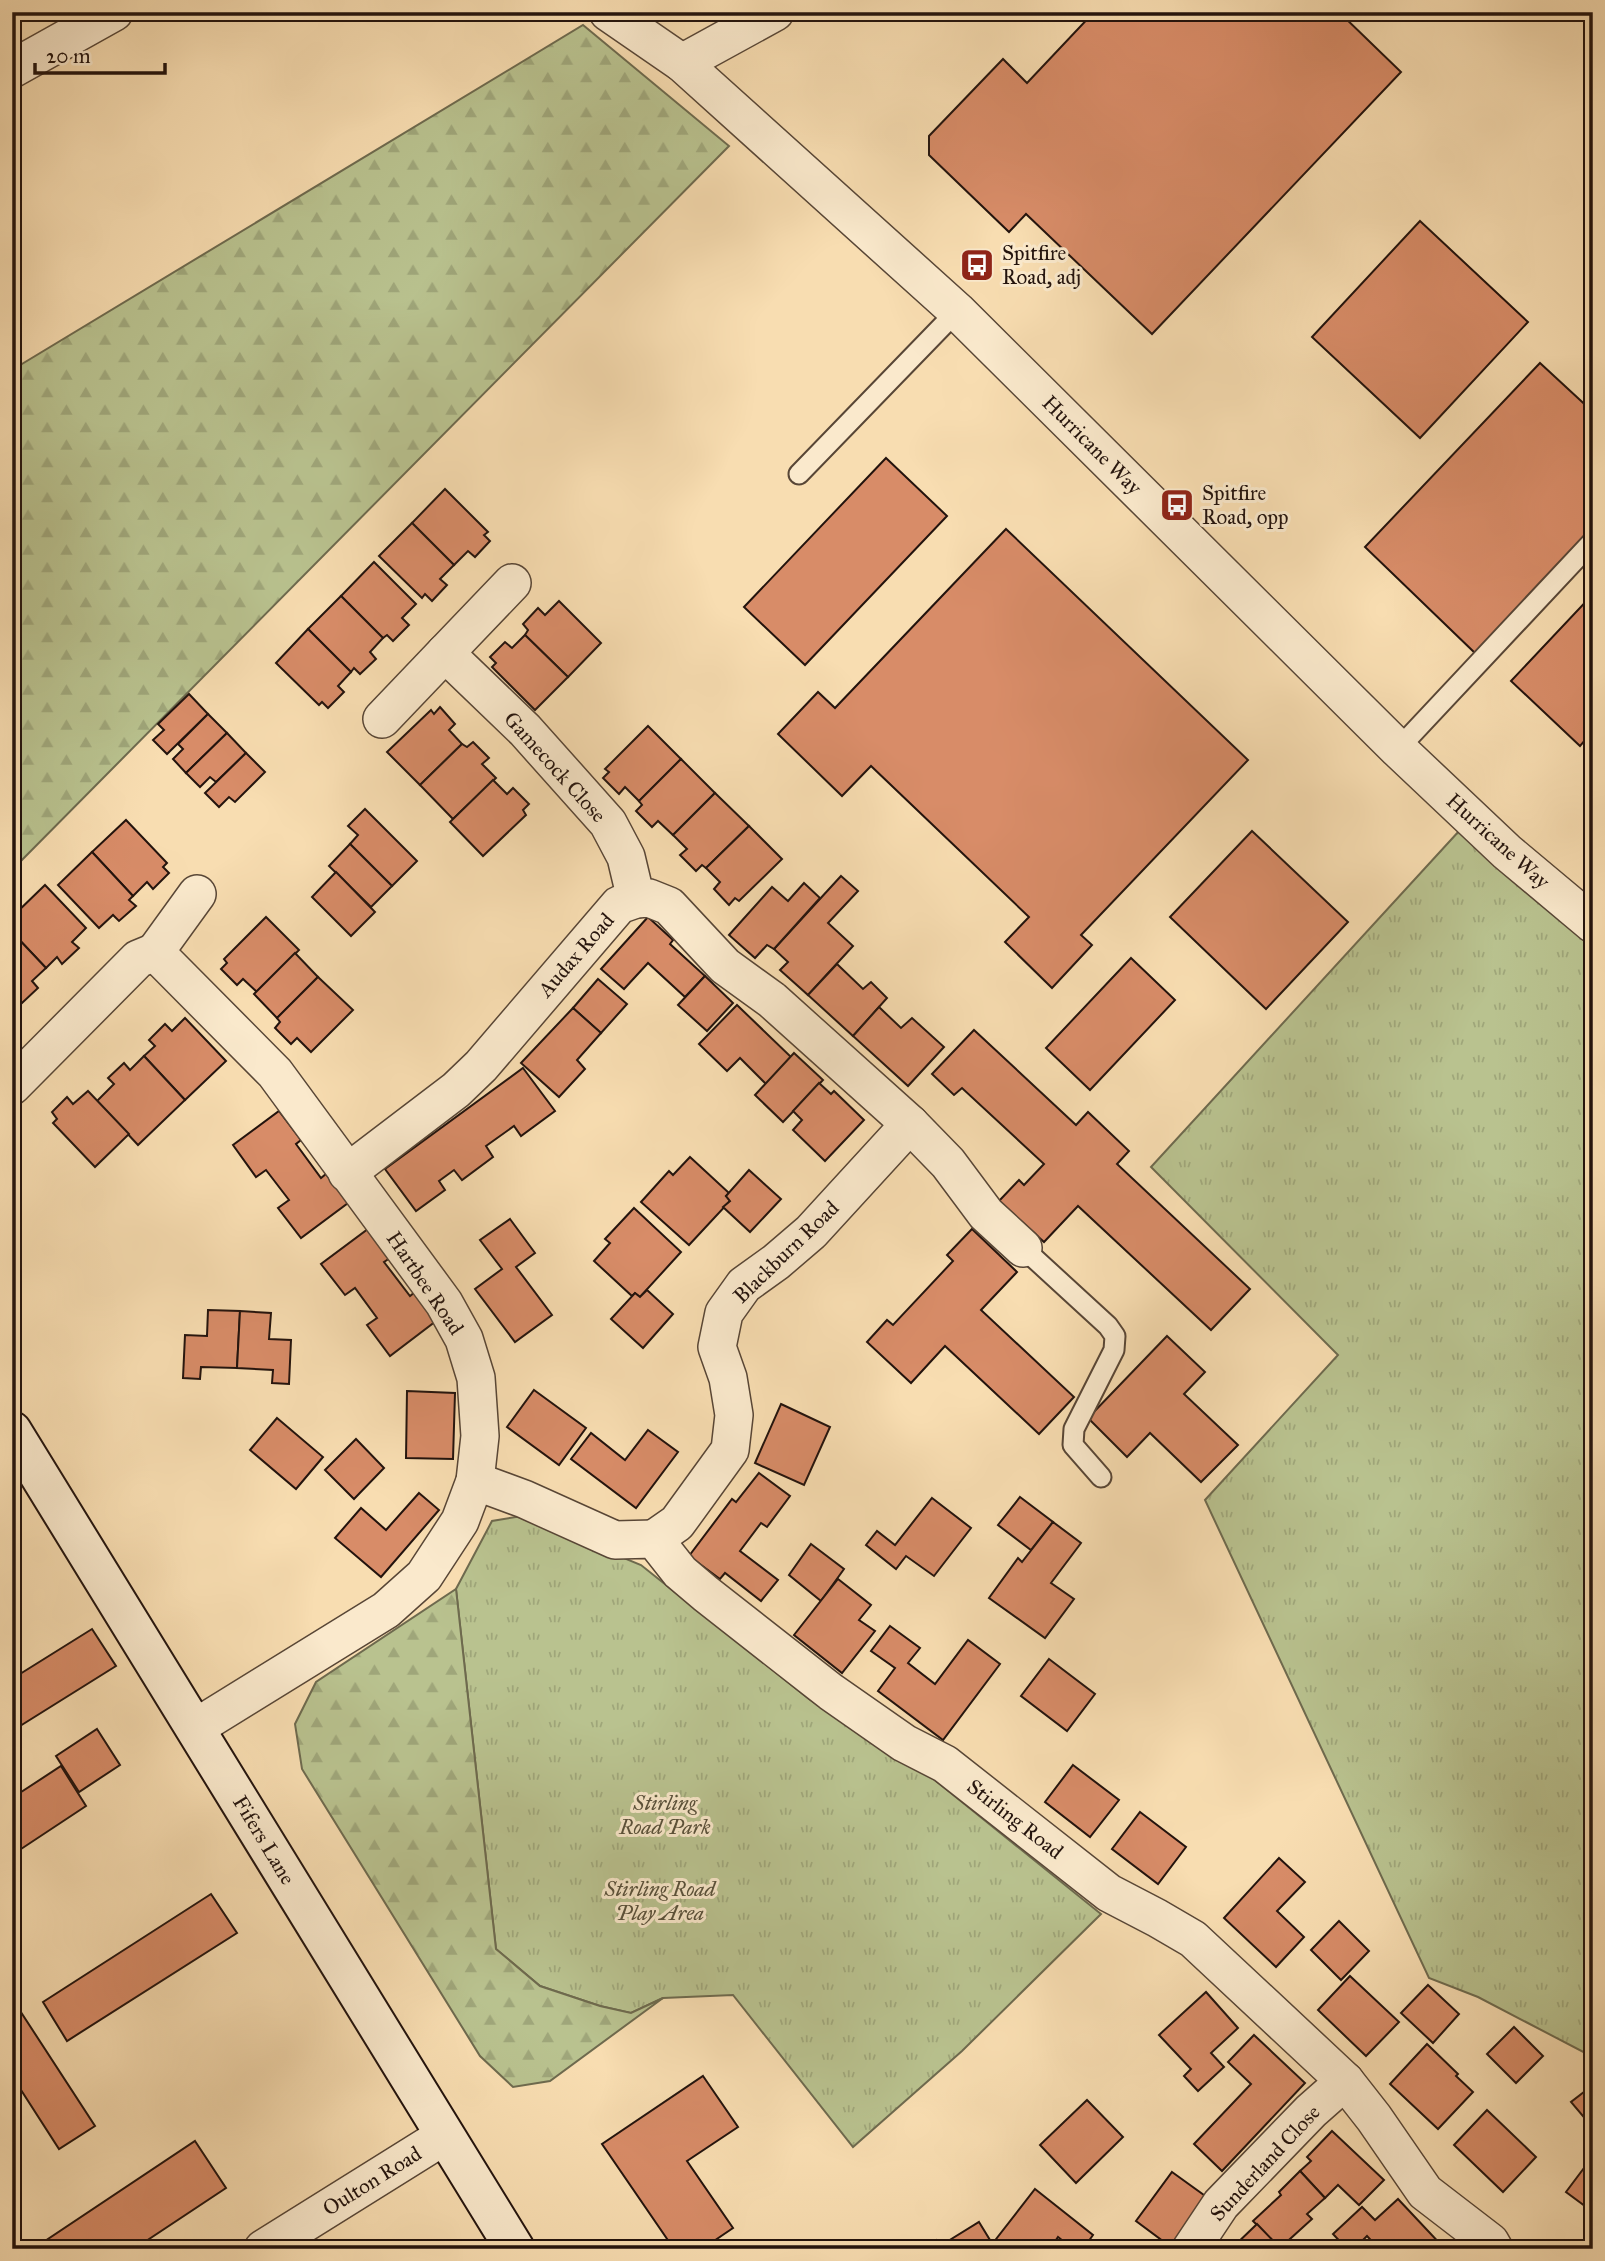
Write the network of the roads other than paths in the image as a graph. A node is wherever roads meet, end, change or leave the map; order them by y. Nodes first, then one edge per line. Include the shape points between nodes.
1 (114, 12) edge
2 (608, 12) edge
3 (775, 12) edge
4 (682, 63) junction
5 (12, 69) edge
6 (957, 311) junction
7 (799, 474) dead end
8 (1593, 541) edge
9 (512, 583) dead end
10 (444, 653) junction
11 (382, 719) dead end
12 (1398, 749) junction
13 (197, 894) dead end
14 (636, 899) junction
15 (1593, 924) edge
16 (155, 951) junction
17 (12, 1086) edge
18 (910, 1124) junction
19 (347, 1173) junction
20 (1023, 1248) joint
21 (12, 1431) edge
22 (1101, 1477) dead end
23 (475, 1481) junction
24 (654, 1539) junction
25 (195, 1728) junction
26 (1345, 2081) junction
27 (444, 2136) junction
28 (263, 2249) edge
29 (515, 2249) edge
30 (1191, 2249) edge
31 (1494, 2249) edge

1 - 5 street
2 - 4 street, Hurricane Way
3 - 4 street
4 - 6 street, Hurricane Way
6 - 7 lane
6 - 12 street, Hurricane Way
8 - 12 lane
9 - 10 street
10 - 11 street
10 - 14 street, Gamecock Close via 525,730 607,823 626,857
12 - 15 street, Hurricane Way via 1507,852
13 - 16 street
14 - 18 street, Audax Road via 649,898 668,906 725,966 772,1000
14 - 19 street, Audax Road via 619,905 456,1090
16 - 17 street via 138,959
16 - 19 street, Hartbee Road via 275,1073
18 - 20 street, Audax Road via 948,1163 986,1214
18 - 24 street, Blackburn Road via 811,1232 744,1285 724,1313 717,1347 734,1415 730,1450 677,1523
19 - 23 street, Hartbee Road via 444,1303 464,1339 476,1378 480,1436
20 - 22 lane via 1115,1336 1114,1350 1074,1429 1073,1445
21 - 25 street, Fifers Lane
23 - 24 street via 615,1540
23 - 25 street, Hartbee Road via 460,1521 424,1576 386,1610
24 - 26 street, Stirling Road via 705,1594 831,1692 904,1743 945,1764 1109,1893 1194,1939
25 - 27 street, Fifers Lane
26 - 30 street, Sunderland Close via 1221,2204
26 - 31 street, Stirling Road via 1425,2192
27 - 28 street, Oulton Road
27 - 29 street, Fifers Lane

